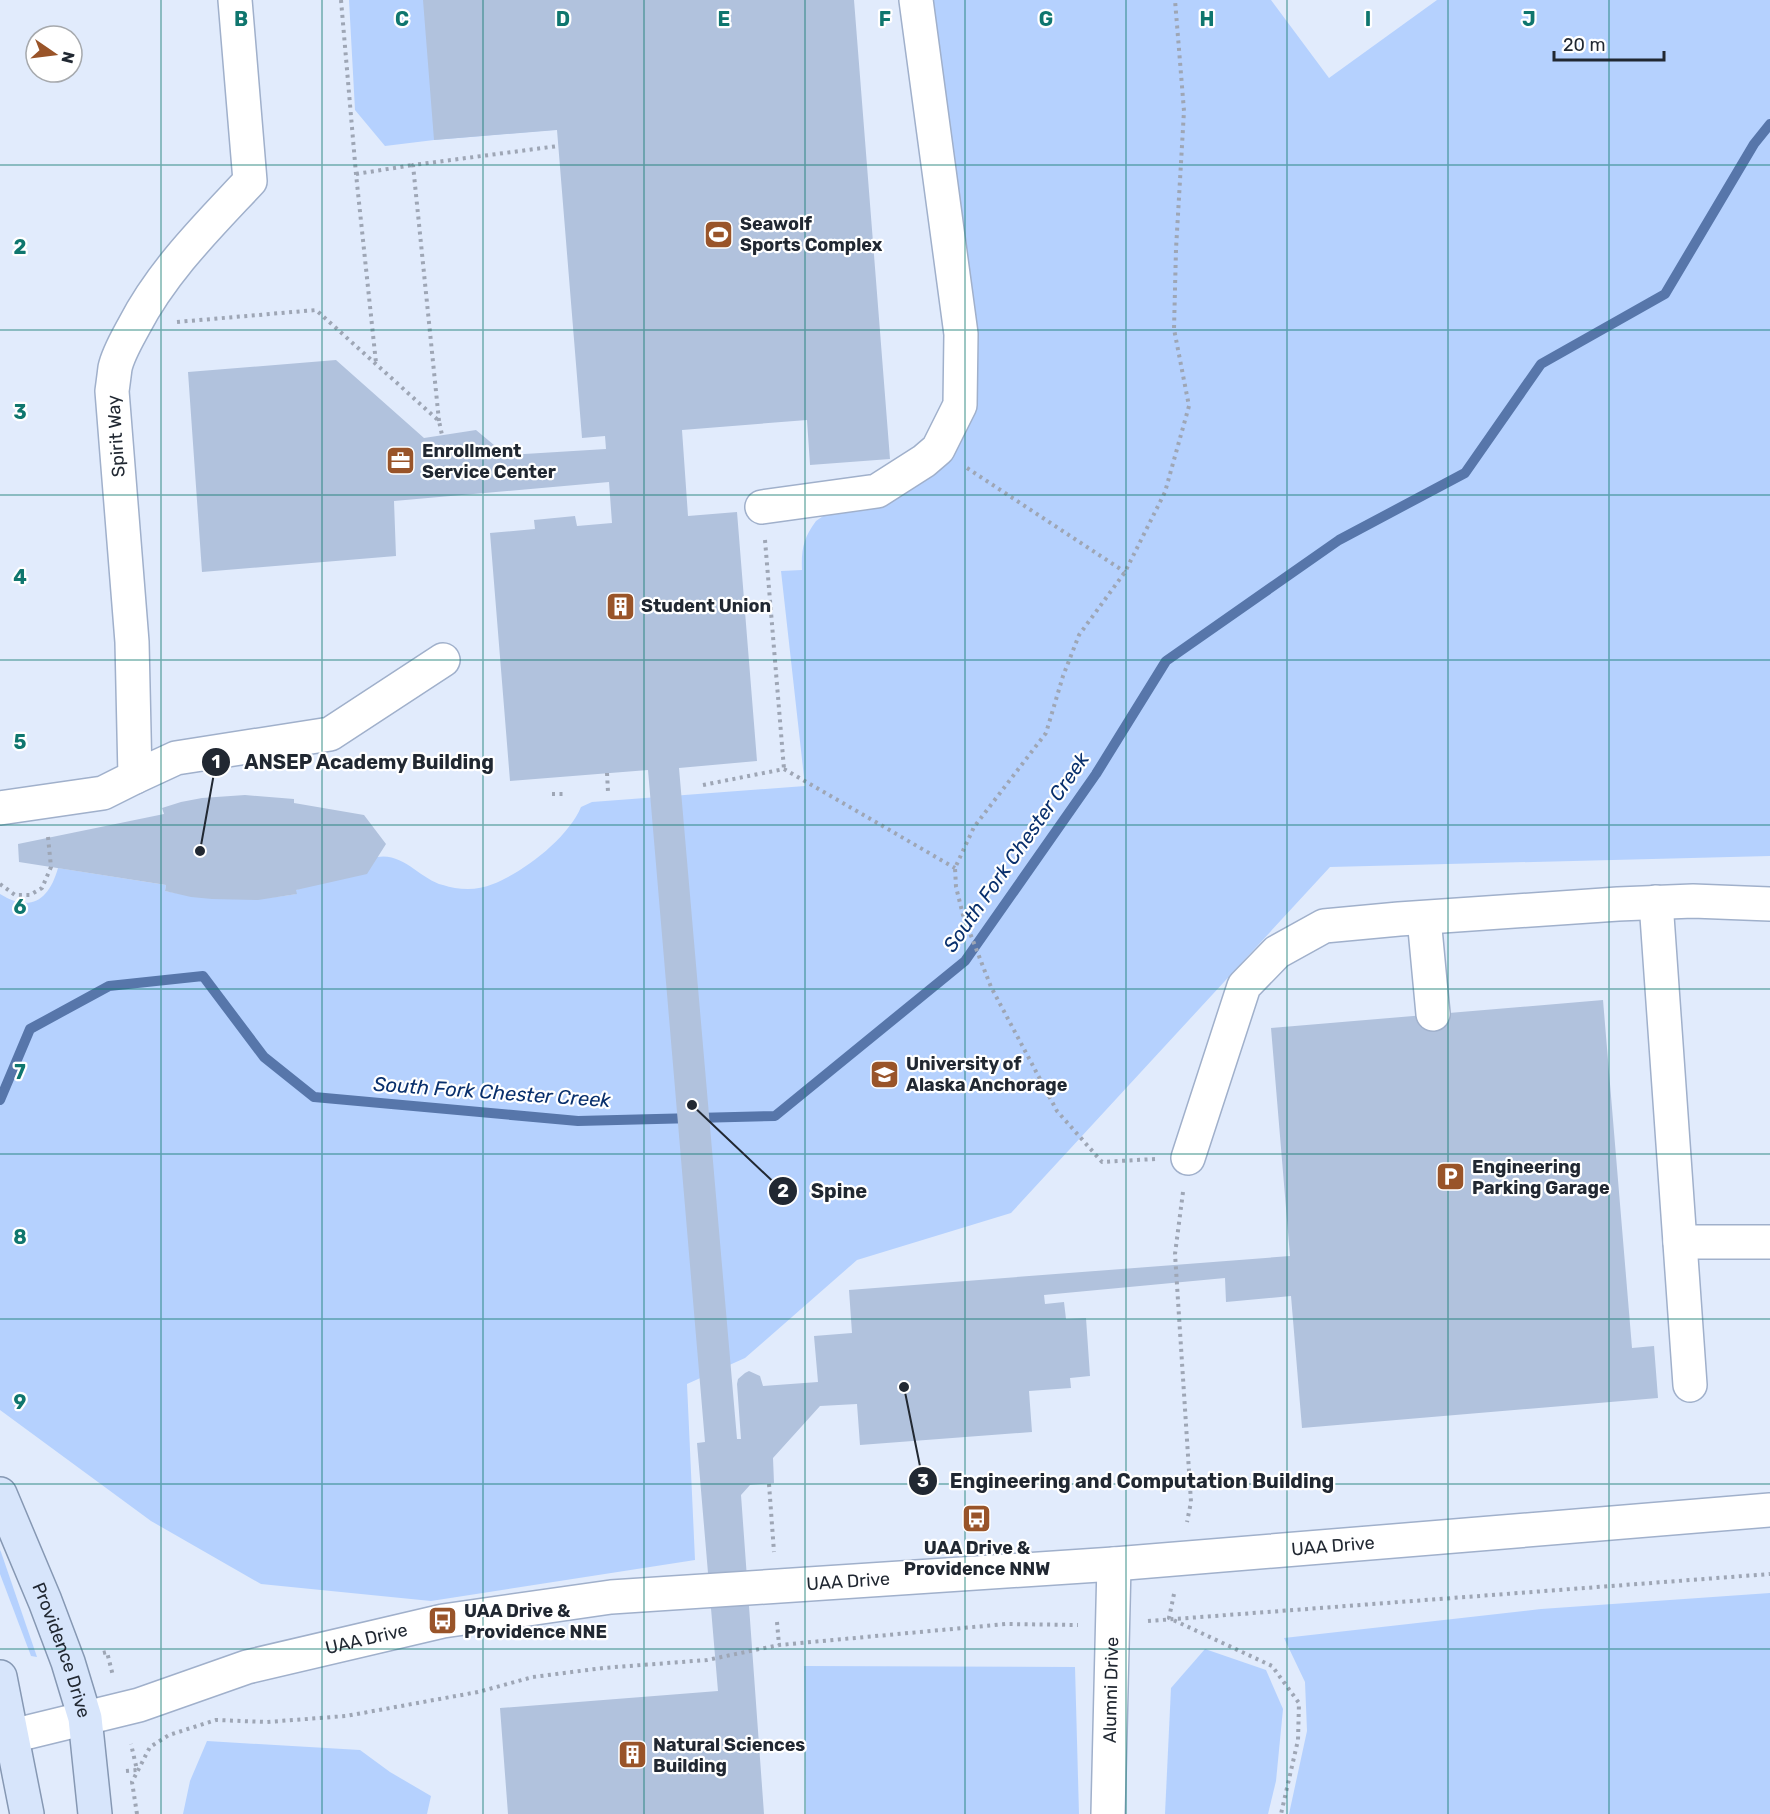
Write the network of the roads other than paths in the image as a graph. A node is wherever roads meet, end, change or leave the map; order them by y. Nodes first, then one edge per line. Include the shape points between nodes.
1 (235, 0) edge
2 (916, 0) edge
3 (762, 507) road end
4 (443, 660) dead end
5 (135, 777) junction
6 (0, 808) edge
7 (1656, 902) junction
8 (1770, 904) edge
9 (1424, 918) junction
10 (1433, 1014) dead end
11 (1188, 1158) road end
12 (1680, 1242) junction
13 (1770, 1242) edge
14 (1690, 1385) dead end
15 (0, 1494) edge
16 (1770, 1510) edge
17 (1114, 1564) junction
18 (0, 1677) edge
19 (85, 1718) junction
20 (12, 1736) junction
21 (27, 1814) edge
22 (95, 1814) edge
23 (1108, 1814) edge

1 - 5 street, Spirit Way via 250,181 184,252 144,306 116,366 112,391 132,642
2 - 3 street via 961,334 960,405 938,449 877,491
4 - 5 street via 330,734 176,758
5 - 6 street via 103,793
7 - 8 street
7 - 9 street
7 - 12 street
9 - 10 street
9 - 11 street via 1324,926 1277,952 1244,986
12 - 13 street
12 - 14 street
15 - 19 main road, Providence Drive via 57,1631
16 - 17 street, UAA Drive
17 - 19 street, UAA Drive via 611,1597 443,1621 247,1667 139,1705
17 - 23 street, Alumni Drive
18 - 20 main road
19 - 20 street, UAA Drive
19 - 22 main road, Providence Drive
20 - 21 main road

